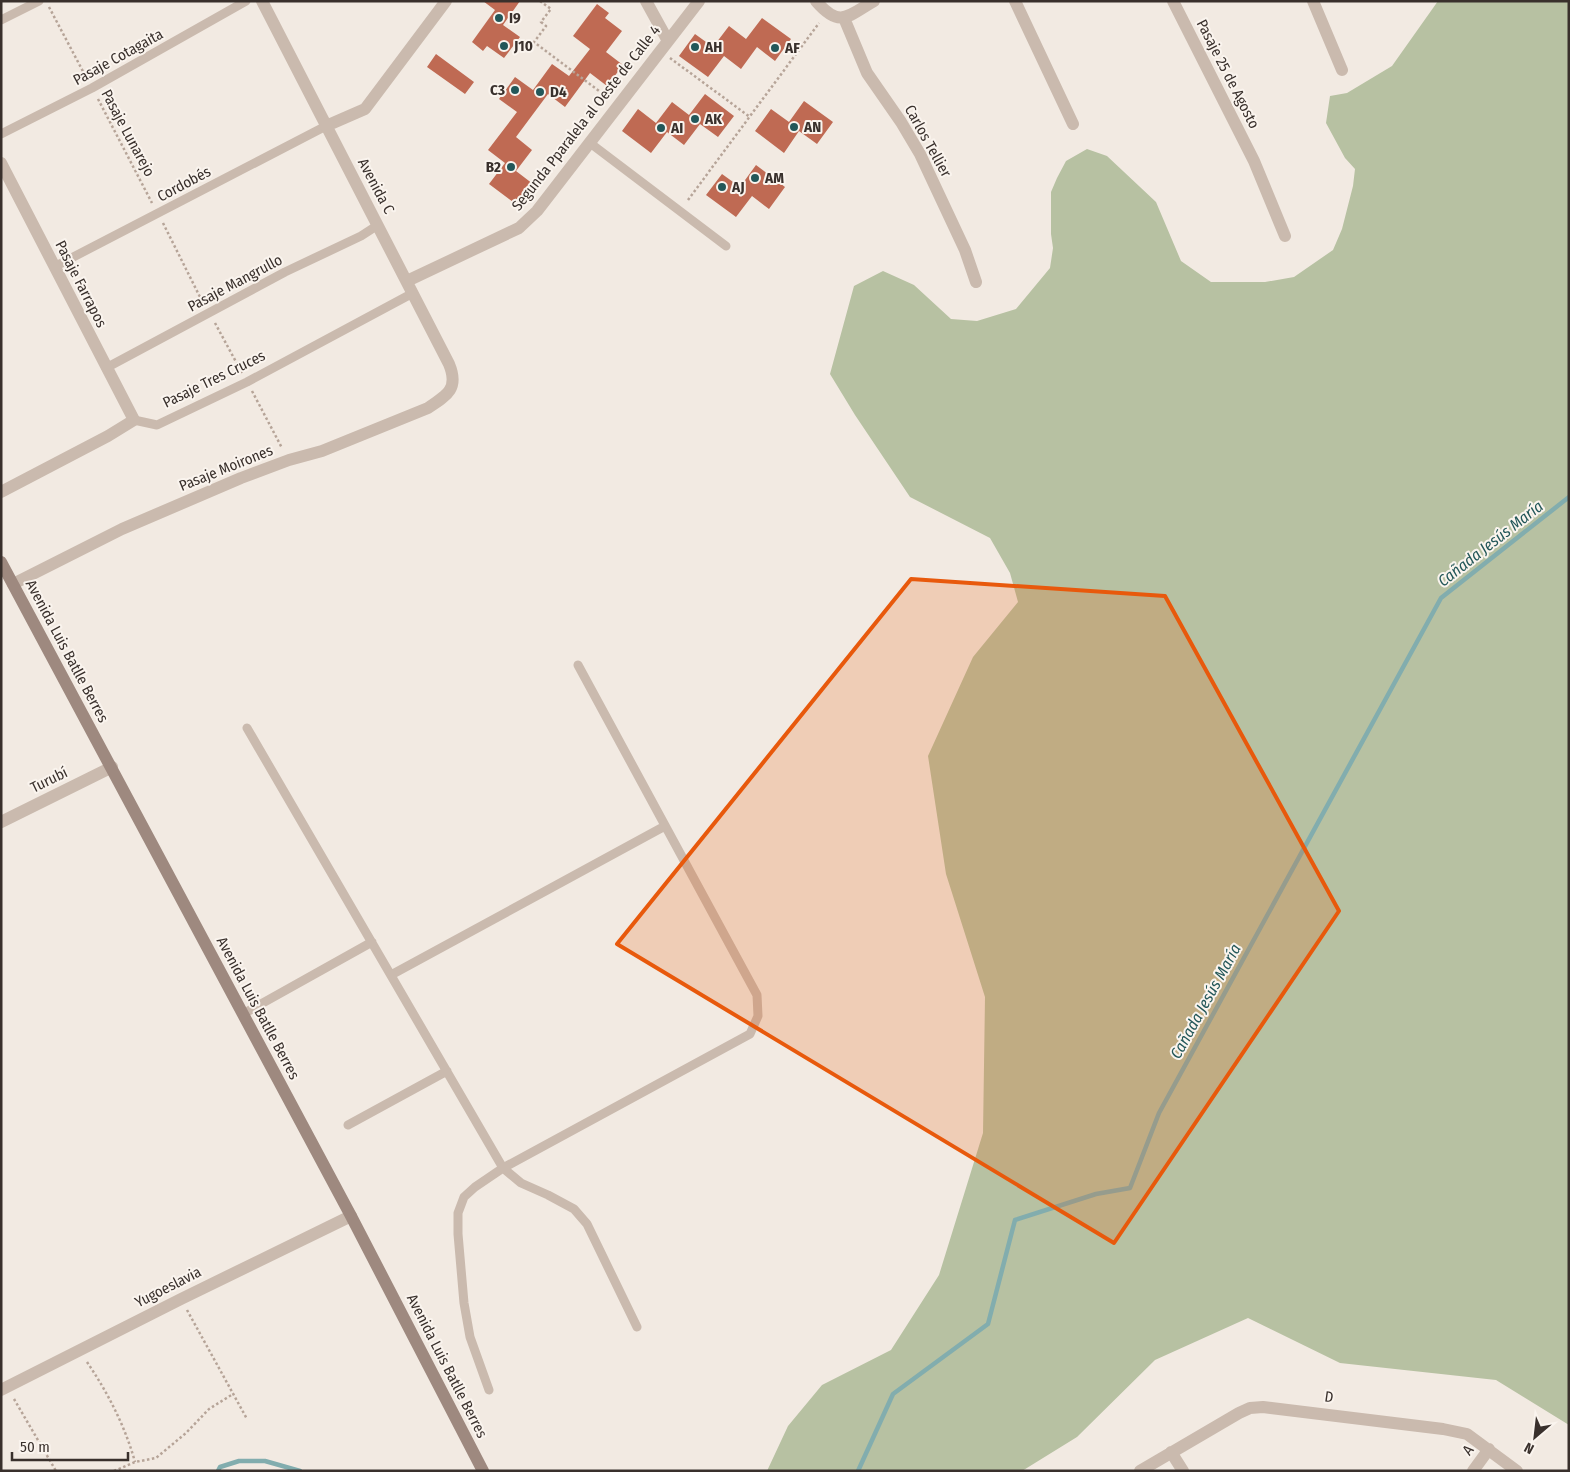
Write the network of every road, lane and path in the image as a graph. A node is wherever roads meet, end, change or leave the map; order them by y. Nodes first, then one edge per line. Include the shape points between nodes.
1 (38, 1) edge
2 (46, 1) edge
3 (246, 1) edge
4 (262, 1) edge
5 (446, 1) edge
6 (540, 1) edge
7 (646, 1) edge
8 (699, 1) edge
9 (816, 1) edge
10 (1015, 1) edge
11 (1173, 1) edge
12 (1313, 1) edge
13 (867, 3) edge
14 (828, 12) junction
15 (844, 18) junction
16 (1, 20) edge
17 (664, 46) junction
18 (1342, 70) dead end
19 (92, 88) junction
20 (618, 105) junction
21 (750, 117) junction
22 (1074, 124) dead end
23 (326, 126) junction
24 (1, 134) edge
25 (590, 143) junction
26 (1, 163) edge
27 (688, 200) dead end
28 (158, 214) junction
29 (378, 225) junction
30 (1285, 236) dead end
31 (726, 246) dead end
32 (54, 267) junction
33 (407, 281) junction
34 (976, 282) dead end
35 (413, 293) junction
36 (210, 313) junction
37 (106, 368) junction
38 (247, 382) junction
39 (452, 387) joint
40 (134, 420) junction
41 (288, 460) junction
42 (1, 492) edge
43 (1, 562) edge
44 (12, 584) junction
45 (578, 665) dead end
46 (247, 728) dead end
47 (112, 768) junction
48 (1, 822) edge
49 (665, 826) junction
50 (372, 942) junction
51 (391, 976) junction
52 (243, 1014) junction
53 (447, 1071) junction
54 (348, 1125) dead end
55 (503, 1168) junction
56 (352, 1216) junction
57 (181, 1299) junction
58 (637, 1327) dead end
59 (79, 1351) junction
60 (4, 1389) edge
61 (489, 1390) dead end
62 (233, 1394) junction
63 (247, 1419) dead end
64 (1490, 1449) junction
65 (1171, 1452) junction
66 (135, 1462) junction
67 (56, 1471) edge
68 (114, 1471) edge
69 (483, 1471) edge
70 (1140, 1471) edge
71 (1183, 1471) edge
72 (1473, 1471) edge
73 (1517, 1471) edge

1 - 16 lane
2 - 19 path, Pasaje Lunarejo
3 - 19 lane, Pasaje Cotagaita
4 - 23 street, Avenida C
5 - 23 street via 365,109
6 - 20 path via 551,9 541,22 546,26 534,42
7 - 17 street
8 - 17 street, Segunda Pparalela al Oeste de Calle 4
9 - 14 street
10 - 22 street
11 - 30 street, Pasaje 25 de Agosto via 1254,161
12 - 18 street
13 - 15 street
14 - 15 street via 834,17
14 - 21 path
15 - 34 street, Carlos Tellier via 867,73 920,154 965,250
17 - 20 street, Segunda Pparalela al Oeste de Calle 4
17 - 21 path
19 - 24 lane, Pasaje Cotagaita
19 - 28 path, Pasaje Lunarejo
20 - 25 street, Segunda Pparalela al Oeste de Calle 4
21 - 27 path
23 - 28 lane, Cordobés
23 - 29 street, Avenida C
25 - 31 lane
25 - 33 street, Segunda Pparalela al Oeste de Calle 4 via 537,211 519,228
26 - 32 street, Pasaje Farrapos
28 - 32 lane, Cordobés
28 - 36 path, Pasaje Lunarejo
29 - 33 street, Avenida C
29 - 36 lane, Pasaje Mangrullo
32 - 37 street, Pasaje Farrapos
33 - 35 street, Avenida C
35 - 38 lane, Pasaje Tres Cruces
35 - 39 street, Avenida C via 454,375
36 - 37 lane, Pasaje Mangrullo
36 - 38 path, Pasaje Lunarejo
37 - 40 street, Pasaje Farrapos
38 - 40 lane, Pasaje Tres Cruces via 157,425
38 - 41 path, Pasaje Lunarejo
39 - 41 street, Pasaje Moirones via 428,408
40 - 42 street
41 - 44 street, Pasaje Moirones via 122,529
43 - 44 main road, Avenida Luis Batlle Berres
44 - 47 main road, Avenida Luis Batlle Berres
45 - 49 lane
46 - 50 lane
47 - 48 street, Turubí
47 - 52 main road, Avenida Luis Batlle Berres
49 - 51 lane
49 - 55 lane via 757,995 758,1016 750,1034
50 - 51 lane
50 - 52 lane
51 - 53 lane
52 - 56 main road, Avenida Luis Batlle Berres
53 - 54 lane
53 - 55 lane
55 - 58 lane via 522,1184 574,1209 586,1224
55 - 61 lane via 464,1196 458,1213 470,1337
56 - 57 street, Yugoeslavia
56 - 69 main road, Avenida Luis Batlle Berres
57 - 59 street, Yugoeslavia
57 - 62 path
59 - 60 street, Yugoeslavia
59 - 66 path via 106,1392 129,1440
60 - 67 path
62 - 63 path
62 - 66 path via 209,1409 156,1458
64 - 65 street, D via 1467,1434 1443,1429 1263,1406 1239,1413
64 - 72 street, A
64 - 73 street, D
65 - 70 street, D
65 - 71 street
66 - 68 path

